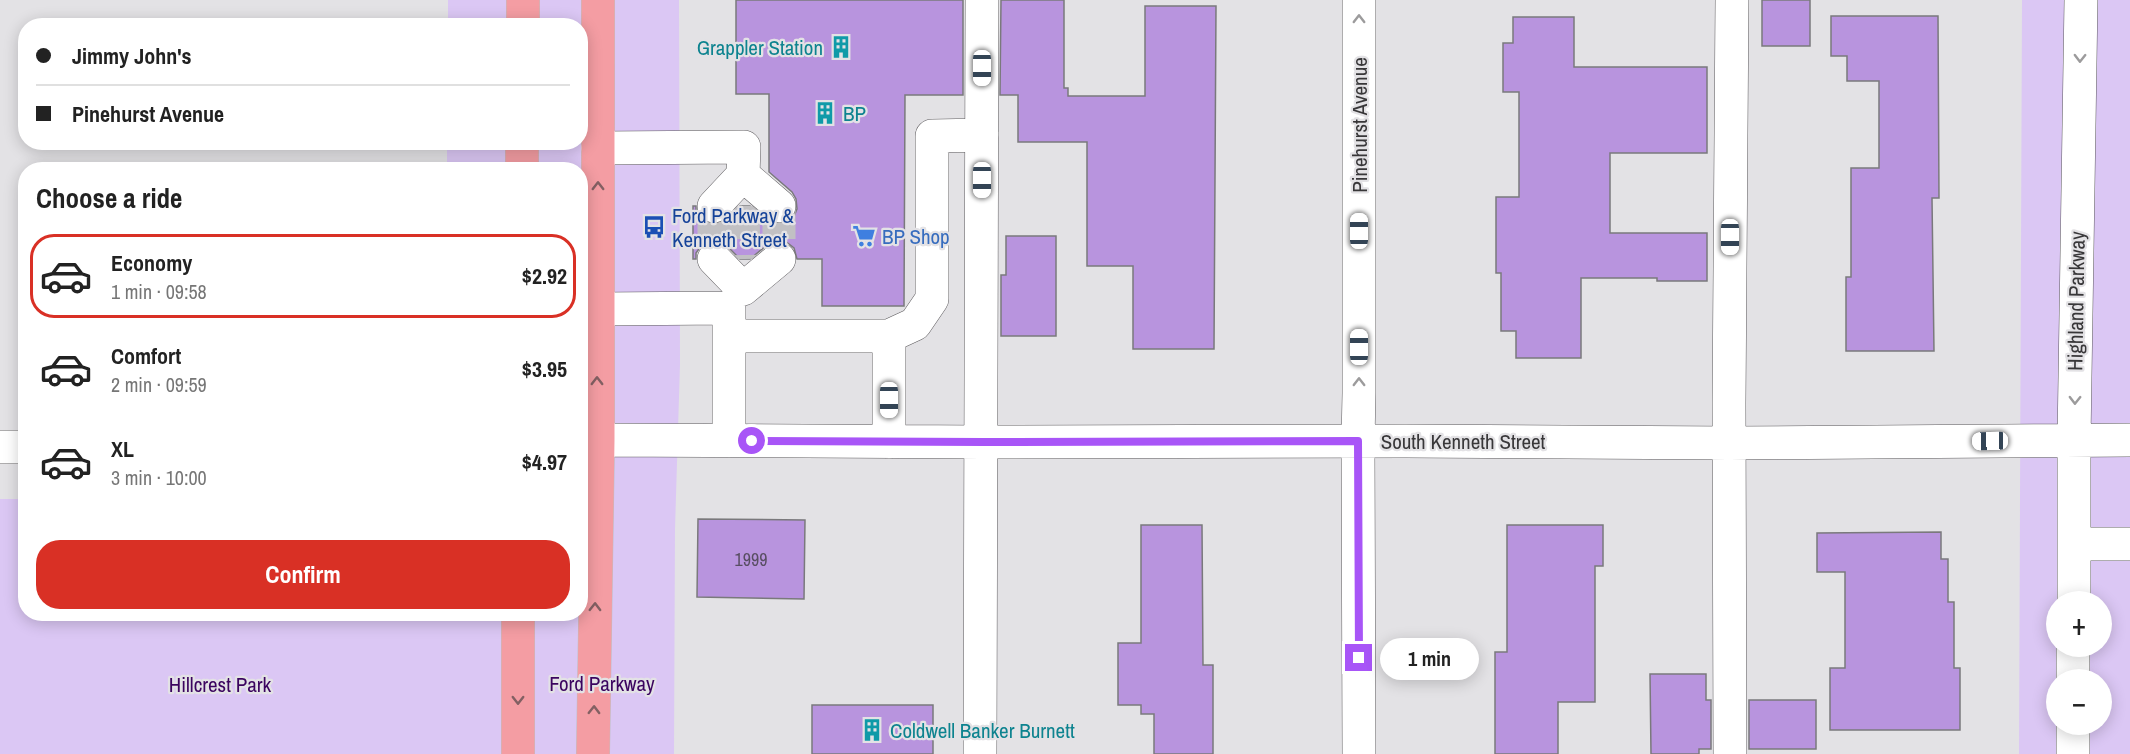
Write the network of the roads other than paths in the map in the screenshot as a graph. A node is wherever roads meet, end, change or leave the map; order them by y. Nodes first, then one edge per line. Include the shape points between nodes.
1 (523, 0) edge
2 (598, 0) edge
3 (982, 0) edge
4 (1359, 0) edge
5 (1732, 0) edge
6 (2081, 0) edge
7 (523, 18) edge
8 (982, 135) junction
9 (598, 148) junction
10 (779, 206) dead end
11 (779, 259) dead end
12 (732, 290) junction
13 (598, 309) junction
14 (889, 336) junction
15 (2074, 440) junction
16 (2130, 440) edge
17 (589, 441) edge
18 (729, 441) junction
19 (1358, 441) junction
20 (889, 442) junction
21 (982, 442) junction
22 (1730, 443) junction
23 (0, 447) edge
24 (18, 447) edge
25 (2074, 544) junction
26 (2130, 544) edge
27 (2074, 591) edge
28 (518, 621) edge
29 (2073, 735) edge
30 (518, 754) edge
31 (593, 754) edge
32 (980, 754) edge
33 (1359, 754) edge
34 (1730, 754) edge
35 (2073, 754) edge

1 - 7 main road
2 - 9 main road
3 - 8 street
19 -> 4 street, Pinehurst Avenue
5 - 22 street
6 -> 15 street, Highland Parkway
8 - 14 street via 932,136 932,298 915,324
8 - 21 street
9 - 10 street via 744,147 733,196
13 -> 9 main road
11 - 12 street
12 - 13 street
12 - 14 street
12 - 18 street
17 -> 13 main road
14 - 20 street
15 - 16 street, South Kenneth Street
15 - 22 street, South Kenneth Street
15 - 25 street, Highland Parkway
17 - 18 street, South Kenneth Street
31 -> 17 main road
18 - 20 street, South Kenneth Street
19 - 21 street, South Kenneth Street
19 - 22 street, South Kenneth Street
19 - 33 street, Pinehurst Avenue
20 - 21 street, South Kenneth Street
21 - 32 street
22 - 34 street
23 - 24 street
25 - 26 street
25 - 27 street, Highland Parkway
28 -> 30 main road
29 - 35 street

